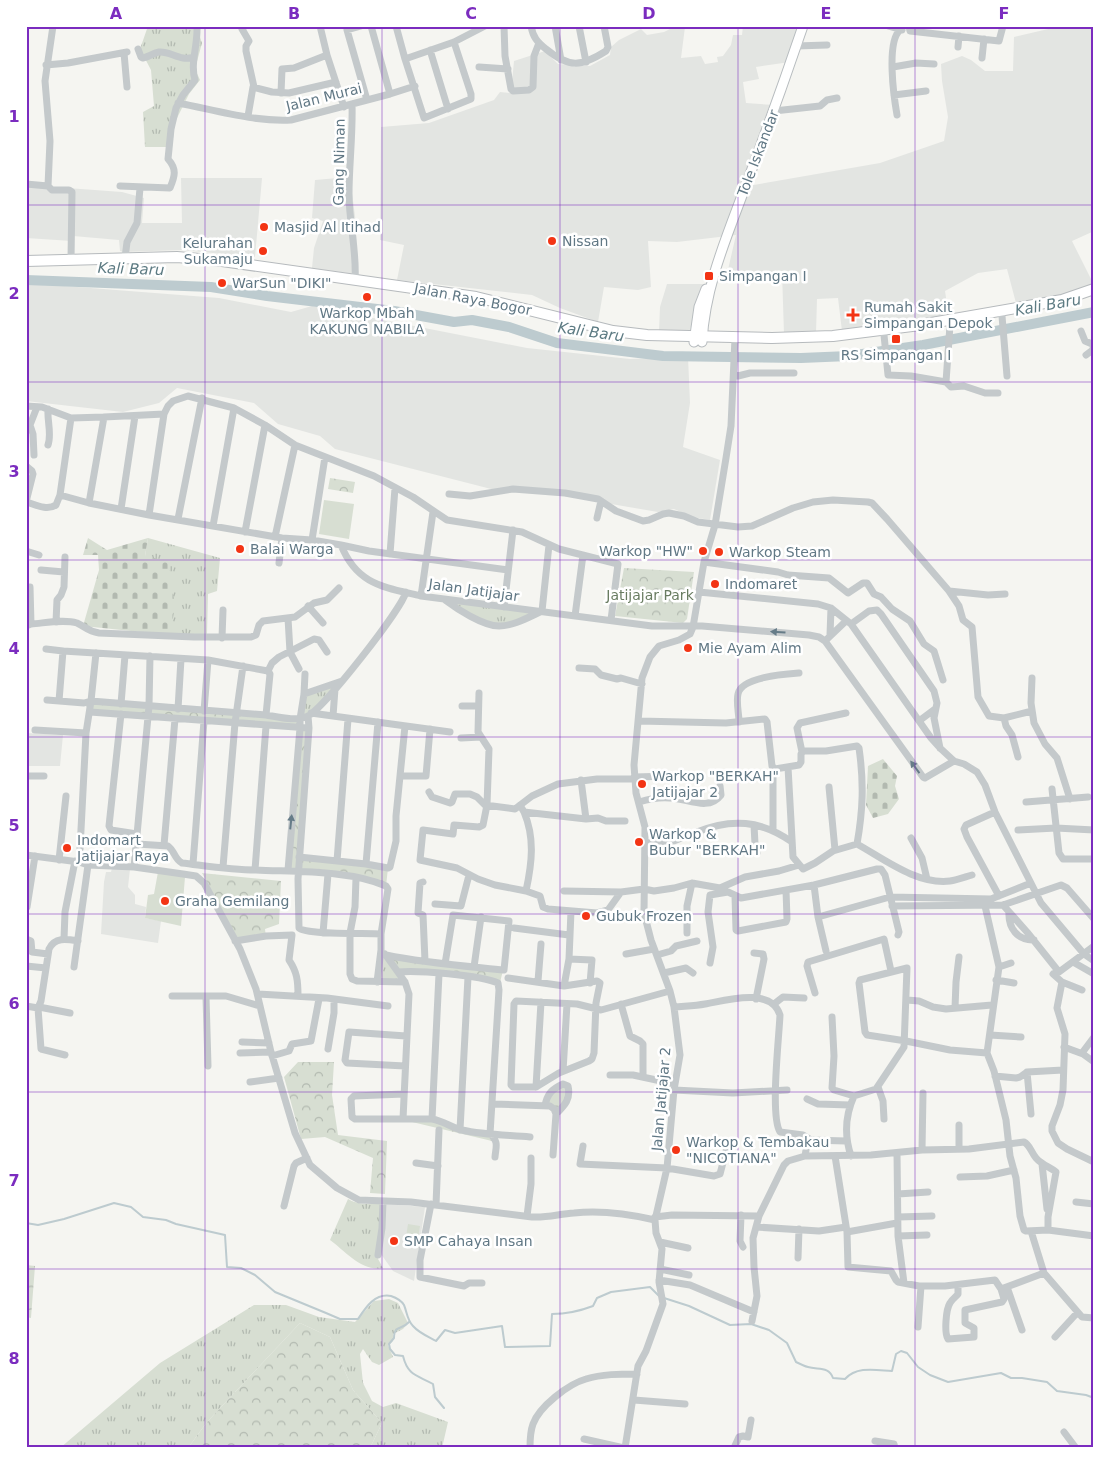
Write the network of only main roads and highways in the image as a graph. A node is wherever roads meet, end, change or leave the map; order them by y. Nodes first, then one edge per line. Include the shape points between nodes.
1 (803, 26) edge
2 (26, 261) edge
3 (26, 267) edge
4 (259, 270) junction
5 (1094, 289) edge
6 (1094, 295) edge
7 (698, 339) junction
8 (735, 343) junction

1 - 7 main road, Tole Iskandar via 712,279 700,302
2 - 4 highway, Jalan Raya Bogor via 183,257
3 - 4 highway, Jalan Raya Bogor via 176,264
4 - 7 highway, Jalan Raya Bogor via 483,298 614,331
4 - 7 highway, Jalan Raya Bogor via 474,302 629,339
5 - 8 highway, Jalan Raya Bogor via 1062,300 863,333
6 - 8 highway, Jalan Raya Bogor via 1002,320 885,338
7 - 8 highway, Jalan Raya Bogor

